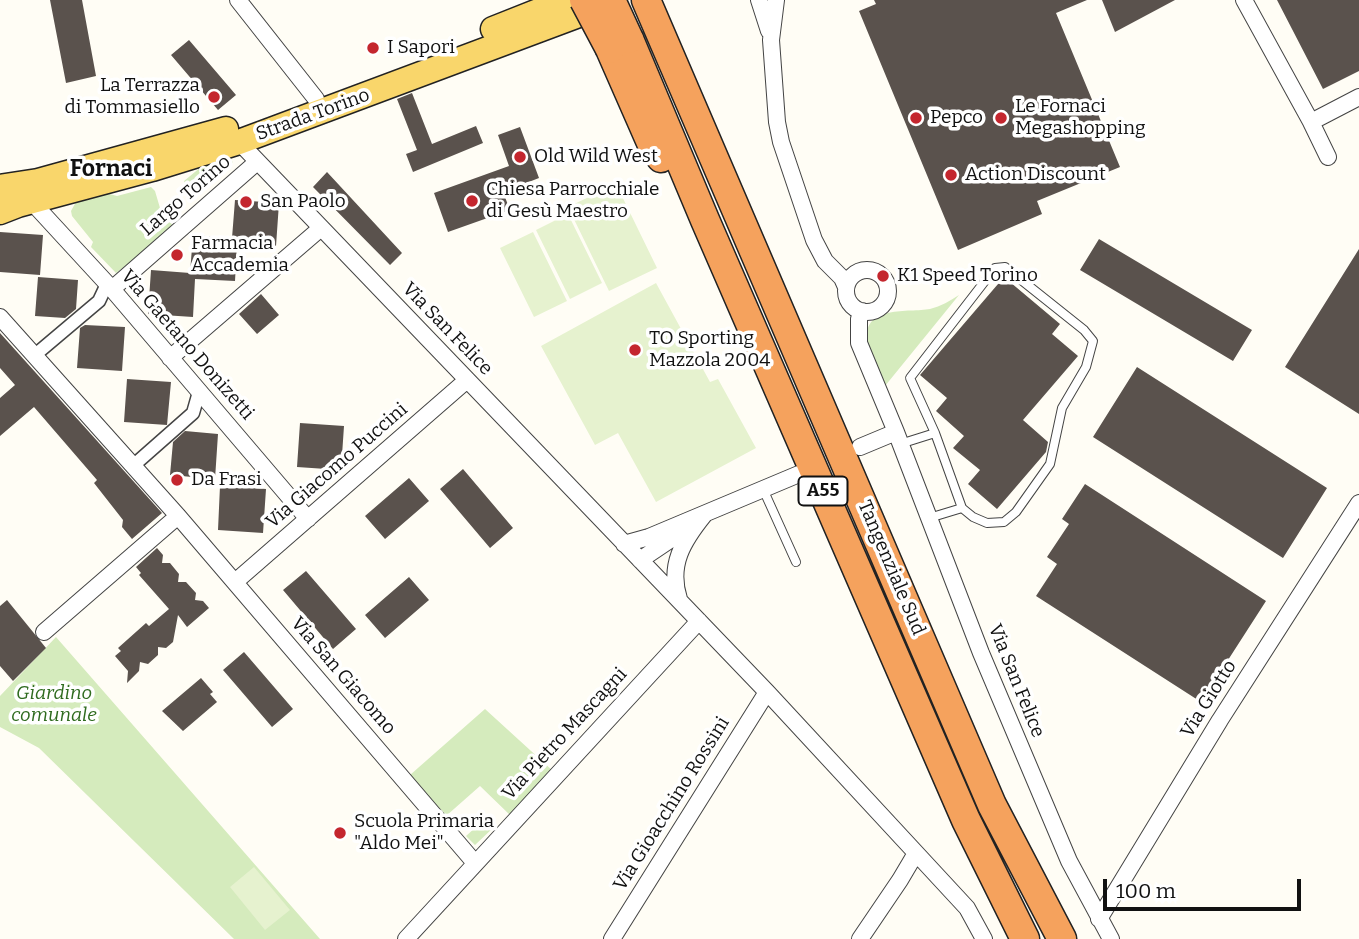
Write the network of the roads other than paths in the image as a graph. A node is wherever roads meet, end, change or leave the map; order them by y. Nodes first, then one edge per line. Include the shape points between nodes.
1 (238, 0) edge
2 (566, 0) edge
3 (584, 0) edge
4 (611, 0) edge
5 (620, 0) edge
6 (646, 0) edge
7 (759, 0) edge
8 (776, 0) edge
9 (1244, 0) edge
10 (541, 6) edge
11 (771, 40) junction
12 (619, 45) junction
13 (1359, 97) edge
14 (316, 99) junction
15 (1311, 122) junction
16 (239, 142) junction
17 (1328, 157) dead end
18 (257, 162) junction
19 (0, 187) edge
20 (31, 201) junction
21 (0, 212) edge
22 (321, 228) junction
23 (820, 250) junction
24 (866, 270) junction
25 (109, 286) junction
26 (846, 287) junction
27 (862, 311) junction
28 (0, 317) edge
29 (35, 355) junction
30 (170, 358) junction
31 (467, 380) junction
32 (199, 392) junction
33 (935, 433) junction
34 (898, 438) junction
35 (860, 447) dead end
36 (134, 465) junction
37 (799, 474) dead end
38 (763, 489) junction
39 (1359, 503) edge
40 (962, 508) junction
41 (705, 514) junction
42 (178, 516) junction
43 (929, 518) junction
44 (308, 519) junction
45 (624, 544) junction
46 (640, 560) junction
47 (796, 562) dead end
48 (235, 582) junction
49 (680, 601) junction
50 (699, 621) junction
51 (44, 632) dead end
52 (767, 692) junction
53 (916, 853) junction
54 (475, 863) junction
55 (1099, 919) junction
56 (406, 939) edge
57 (612, 939) edge
58 (860, 939) edge
59 (984, 939) edge
60 (1025, 939) edge
61 (1062, 939) edge
62 (1111, 939) edge

1 - 14 street
2 - 10 main road, Strada Torino
3 - 12 highway, bridge
4 - 12 highway, Tangenziale Sud / A55, bridge
5 - 16 main road, Strada Torino
6 - 61 highway, Tangenziale Sud / A55 via 992,805
7 - 11 street
8 - 11 street
9 - 15 street
10 - 14 main road, Strada Torino
11 - 23 street via 781,142
12 - 60 highway, Tangenziale Sud / A55 via 705,220 966,820
13 - 15 street
14 - 19 main road, Strada Torino via 220,131 38,181
15 - 17 street
16 - 18 street, Via San Felice
16 - 20 main road, Strada Torino
18 - 22 street, Via San Felice
18 - 25 street, Largo Torino
20 - 21 main road, Strada Torino
20 - 25 street, Via Gaetano Donizetti
22 - 30 street
22 - 31 street, Via San Felice
23 - 24 street via 843,264
23 - 26 street
24 - 26 street via 853,275
24 - 27 street via 883,276 888,296 878,309
25 - 29 street
25 - 30 street, Via Gaetano Donizetti
26 - 27 street via 849,302
27 - 34 street, Via San Felice via 859,343
28 - 29 street, Via San Giacomo
29 - 36 street, Via San Giacomo
30 - 32 street, Via Gaetano Donizetti
31 - 44 street, Via Giacomo Puccini
31 - 45 street, Via San Felice
32 - 36 street via 193,413
32 - 44 street, Via Gaetano Donizetti
33 - 34 lane
33 - 40 lane
33 - 40 lane via 910,378 995,268 1005,267 1093,341 1086,367 1062,408 1050,464 1016,512 1004,522 987,523
34 - 35 street
34 - 43 street, Via San Felice
36 - 42 street, Via San Giacomo
37 - 38 street
38 - 41 street
38 - 47 lane
39 - 55 street, Via Giotto
40 - 43 lane
41 - 45 street
41 - 46 street
41 - 49 street via 678,554 675,580
42 - 48 street, Via San Giacomo
42 - 51 street
43 - 55 street, Via San Felice via 1064,850
44 - 48 street, Via Giacomo Puccini
45 - 46 street, Via San Felice
46 - 49 street, Via San Felice
48 - 54 street, Via San Giacomo
49 - 50 street, Via San Felice
50 - 52 street, Via San Felice
50 - 54 street, Via Pietro Mascagni
52 - 53 street, Via San Felice
52 - 57 street, Via Gioacchino Rossini
53 - 58 street
53 - 59 street, Via San Felice via 967,908
54 - 56 street, Via Pietro Mascagni
55 - 62 street, Via San Felice

